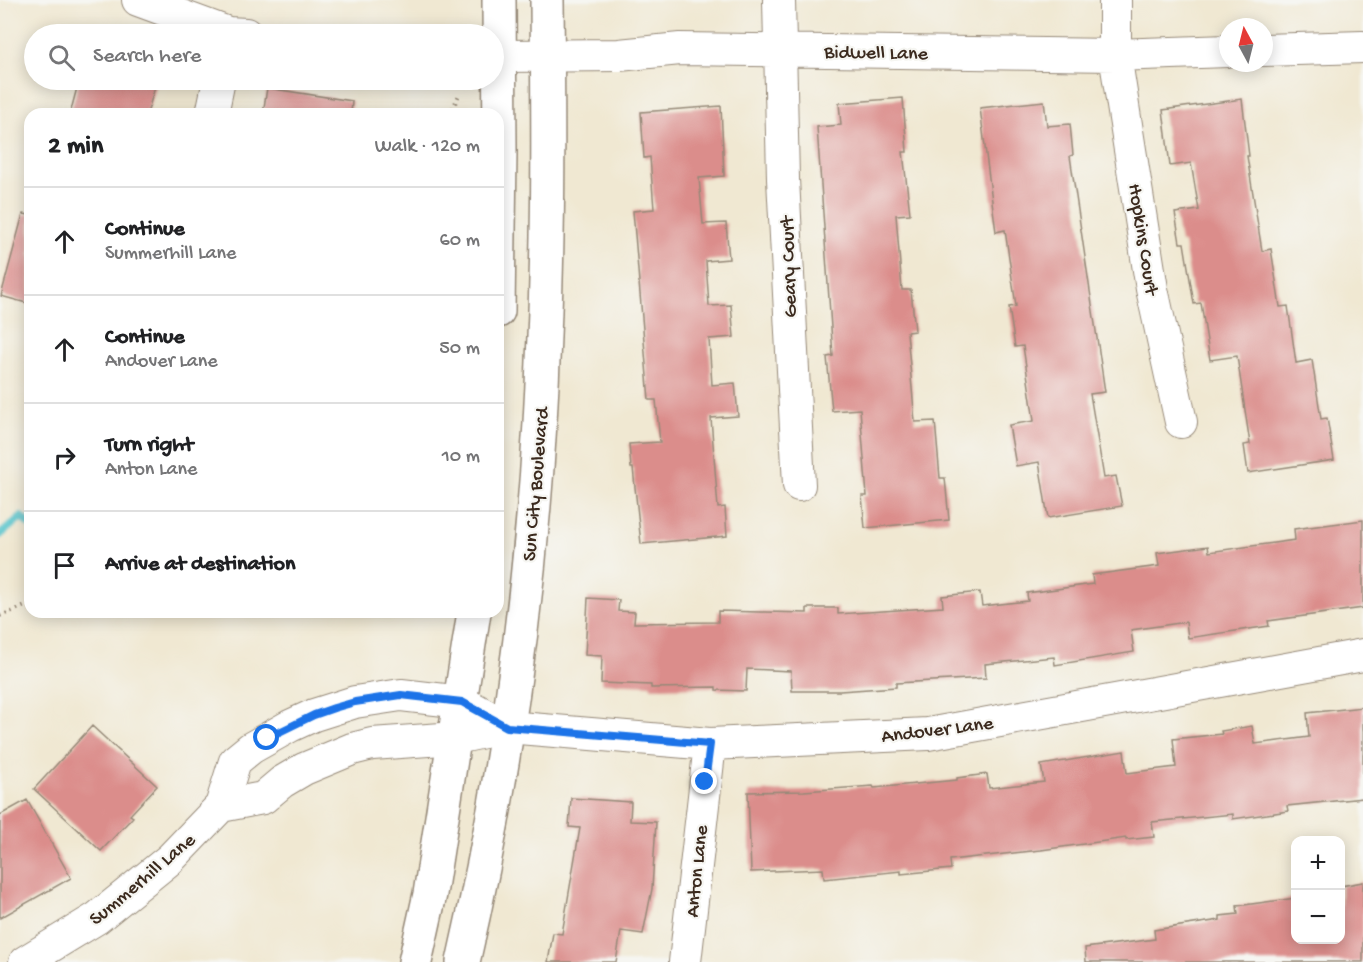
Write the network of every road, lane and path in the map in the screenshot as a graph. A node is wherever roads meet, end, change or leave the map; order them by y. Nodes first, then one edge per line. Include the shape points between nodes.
1 (138, 0) edge
2 (499, 0) edge
3 (547, 0) edge
4 (779, 0) edge
5 (1115, 0) edge
6 (206, 24) edge
7 (1363, 47) edge
8 (780, 49) junction
9 (1273, 50) edge
10 (1219, 51) edge
11 (1114, 55) junction
12 (516, 56) edge
13 (217, 90) edge
14 (459, 95) dead end
15 (213, 108) edge
16 (453, 108) edge
17 (504, 226) edge
18 (1181, 422) dead end
19 (799, 485) dead end
20 (24, 606) edge
21 (0, 616) edge
22 (473, 618) edge
23 (1363, 655) edge
24 (462, 702) junction
25 (507, 727) junction
26 (456, 738) junction
27 (710, 744) junction
28 (221, 806) junction
29 (25, 962) edge
30 (415, 962) edge
31 (463, 962) edge
32 (685, 962) edge

1 - 6 street
2 - 12 street, Sun City Boulevard
3 - 12 street, Sun City Boulevard
4 - 8 street, Geary Court
5 - 11 street, Hopkins Court
7 - 9 street
8 - 11 street, Bidwell Lane
8 - 12 street, Bidwell Lane
8 - 19 street, Geary Court
10 - 11 street, Bidwell Lane
11 - 18 street, Hopkins Court via 1152,289
12 - 17 street, Sun City Boulevard
12 - 25 street, Sun City Boulevard via 548,152 539,434
13 - 15 street
14 - 16 path
20 - 21 path
22 - 24 street
23 - 27 street, Andover Lane via 928,734
24 - 25 street, Summerhill Lane
24 - 26 street
24 - 28 street, Summerhill Lane via 401,695 355,702 314,715 267,738 235,761
25 - 26 street
25 - 27 street, Andover Lane
25 - 31 street, Sun City Boulevard
26 - 28 street via 393,741 352,749 304,769 263,798
26 - 30 street
27 - 32 street, Anton Lane
28 - 29 street, Summerhill Lane via 170,859 97,918

